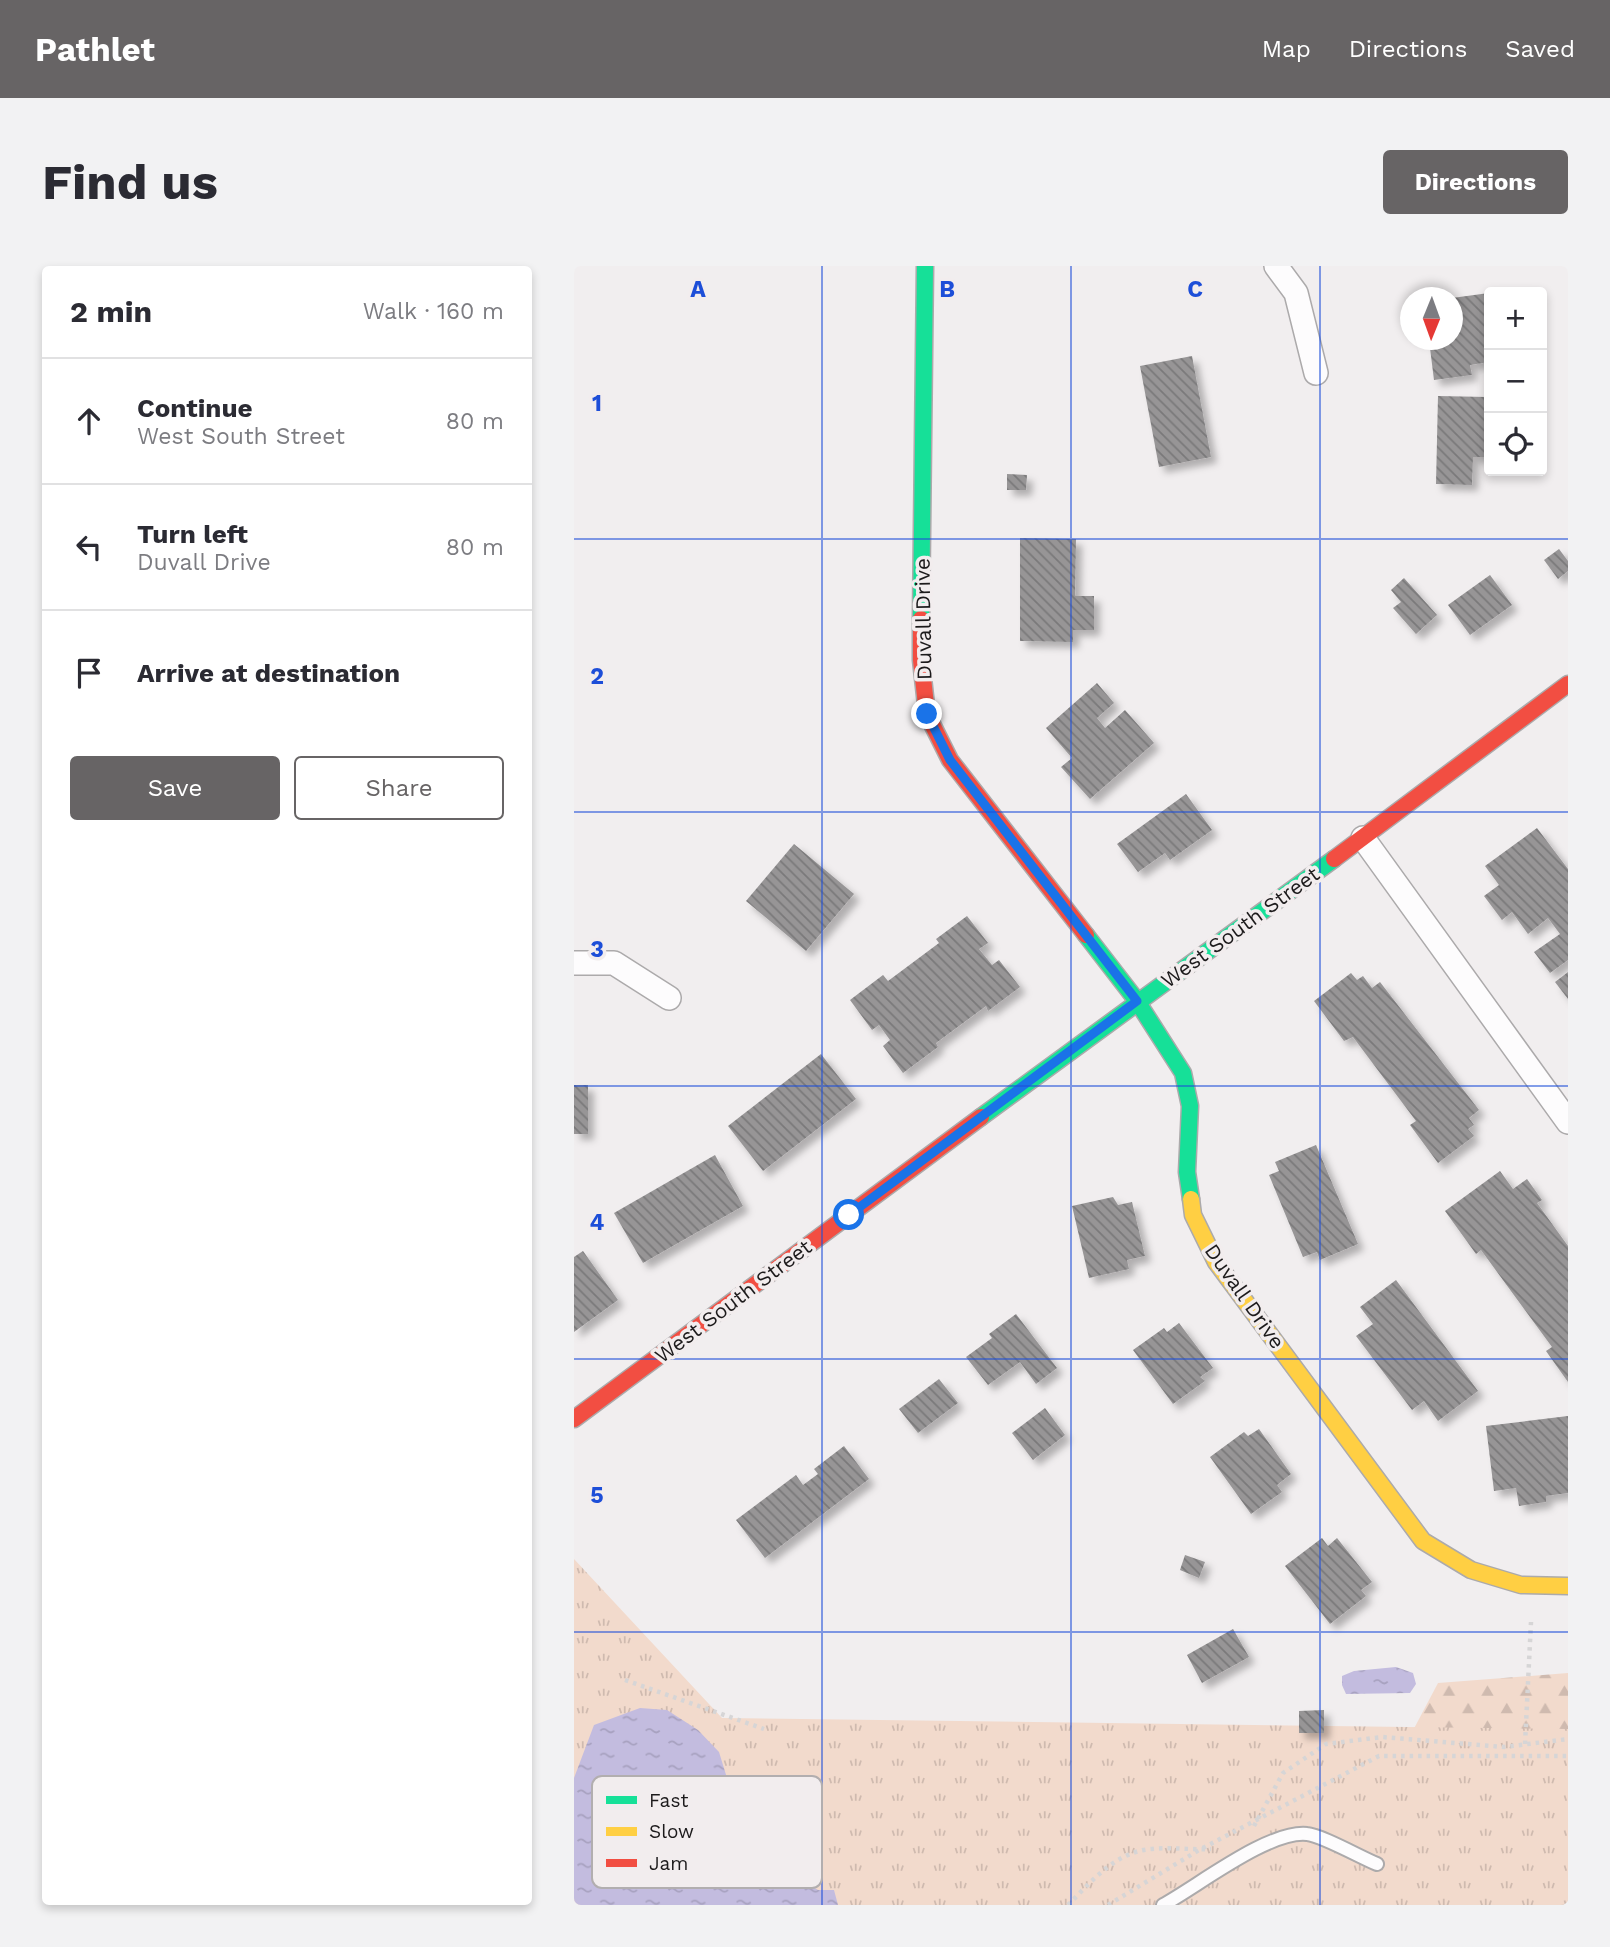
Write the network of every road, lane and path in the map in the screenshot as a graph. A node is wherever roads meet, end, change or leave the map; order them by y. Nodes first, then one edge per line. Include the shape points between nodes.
1 (925, 266) edge
2 (1276, 266) edge
3 (1316, 373) dead end
4 (1568, 684) edge
5 (1363, 838) junction
6 (574, 962) edge
7 (669, 998) dead end
8 (1137, 1001) junction
9 (1568, 1122) edge
10 (574, 1419) edge
11 (1568, 1586) edge
12 (1531, 1622) dead end
13 (625, 1680) dead end
14 (764, 1728) dead end
15 (1568, 1739) edge
16 (1525, 1744) junction
17 (1568, 1756) edge
18 (1258, 1818) junction
19 (1253, 1828) dead end
20 (1221, 1848) dead end
21 (1199, 1850) junction
22 (1377, 1864) dead end
23 (1068, 1905) edge
24 (1108, 1905) edge
25 (1163, 1905) edge

1 - 8 street, Duvall Drive via 921,660 927,714 950,760
2 - 3 street via 1296,293
4 - 5 street, West South Street
5 - 8 street, West South Street
5 - 9 street
6 - 7 street via 614,963
8 - 10 street, West South Street
8 - 11 street, Duvall Drive via 1183,1073 1190,1106 1187,1172 1193,1215 1216,1262 1423,1541 1471,1570 1521,1585
12 - 16 path
13 - 14 path
15 - 16 path
16 - 18 path via 1504,1747 1382,1737 1326,1744 1283,1773
17 - 18 path via 1379,1756
18 - 19 path
18 - 21 path
20 - 21 path
21 - 23 path via 1150,1849 1124,1856
21 - 24 path
22 - 25 lane via 1309,1834 1283,1836

